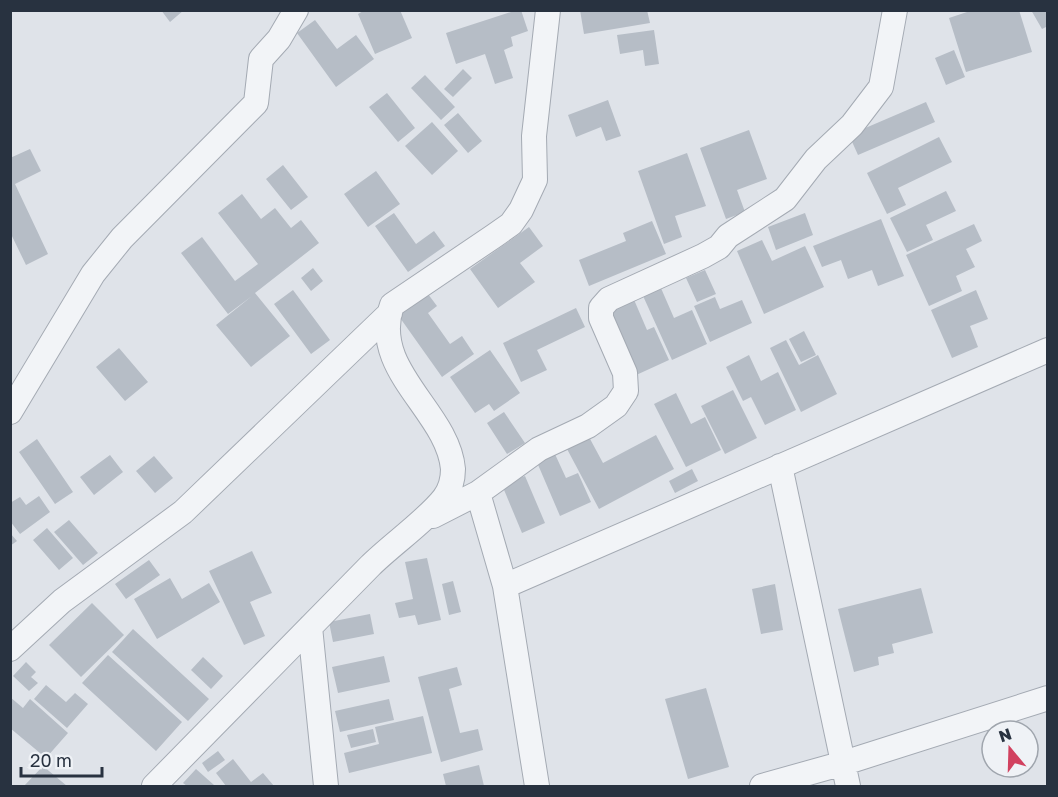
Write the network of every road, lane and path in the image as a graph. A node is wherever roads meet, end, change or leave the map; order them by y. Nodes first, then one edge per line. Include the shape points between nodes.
1 (296, 10) edge
2 (548, 10) edge
3 (895, 10) edge
4 (390, 313) junction
5 (1047, 350) edge
6 (10, 412) edge
7 (780, 466) junction
8 (478, 493) junction
9 (412, 527) junction
10 (505, 585) junction
11 (310, 627) junction
12 (10, 649) edge
13 (1047, 698) edge
14 (846, 775) edge
15 (154, 786) edge
16 (326, 786) edge
17 (537, 786) edge
18 (762, 786) edge

1 - 6 street via 279,39 261,59 256,103 122,238 93,274
2 - 4 street via 534,136 535,180 521,210 511,224 393,305
3 - 8 street via 881,87 785,199 728,236 719,247 609,299 601,308 601,318 625,373 626,391 616,406 588,426 539,449
4 - 9 street via 389,345 402,374 450,451 453,471 452,484 443,499
4 - 12 street via 183,512 62,602
5 - 7 street
7 - 10 street
7 - 14 street
8 - 9 street
8 - 10 street
9 - 11 street
10 - 17 street
11 - 15 street
11 - 16 street
13 - 14 street
14 - 18 street

